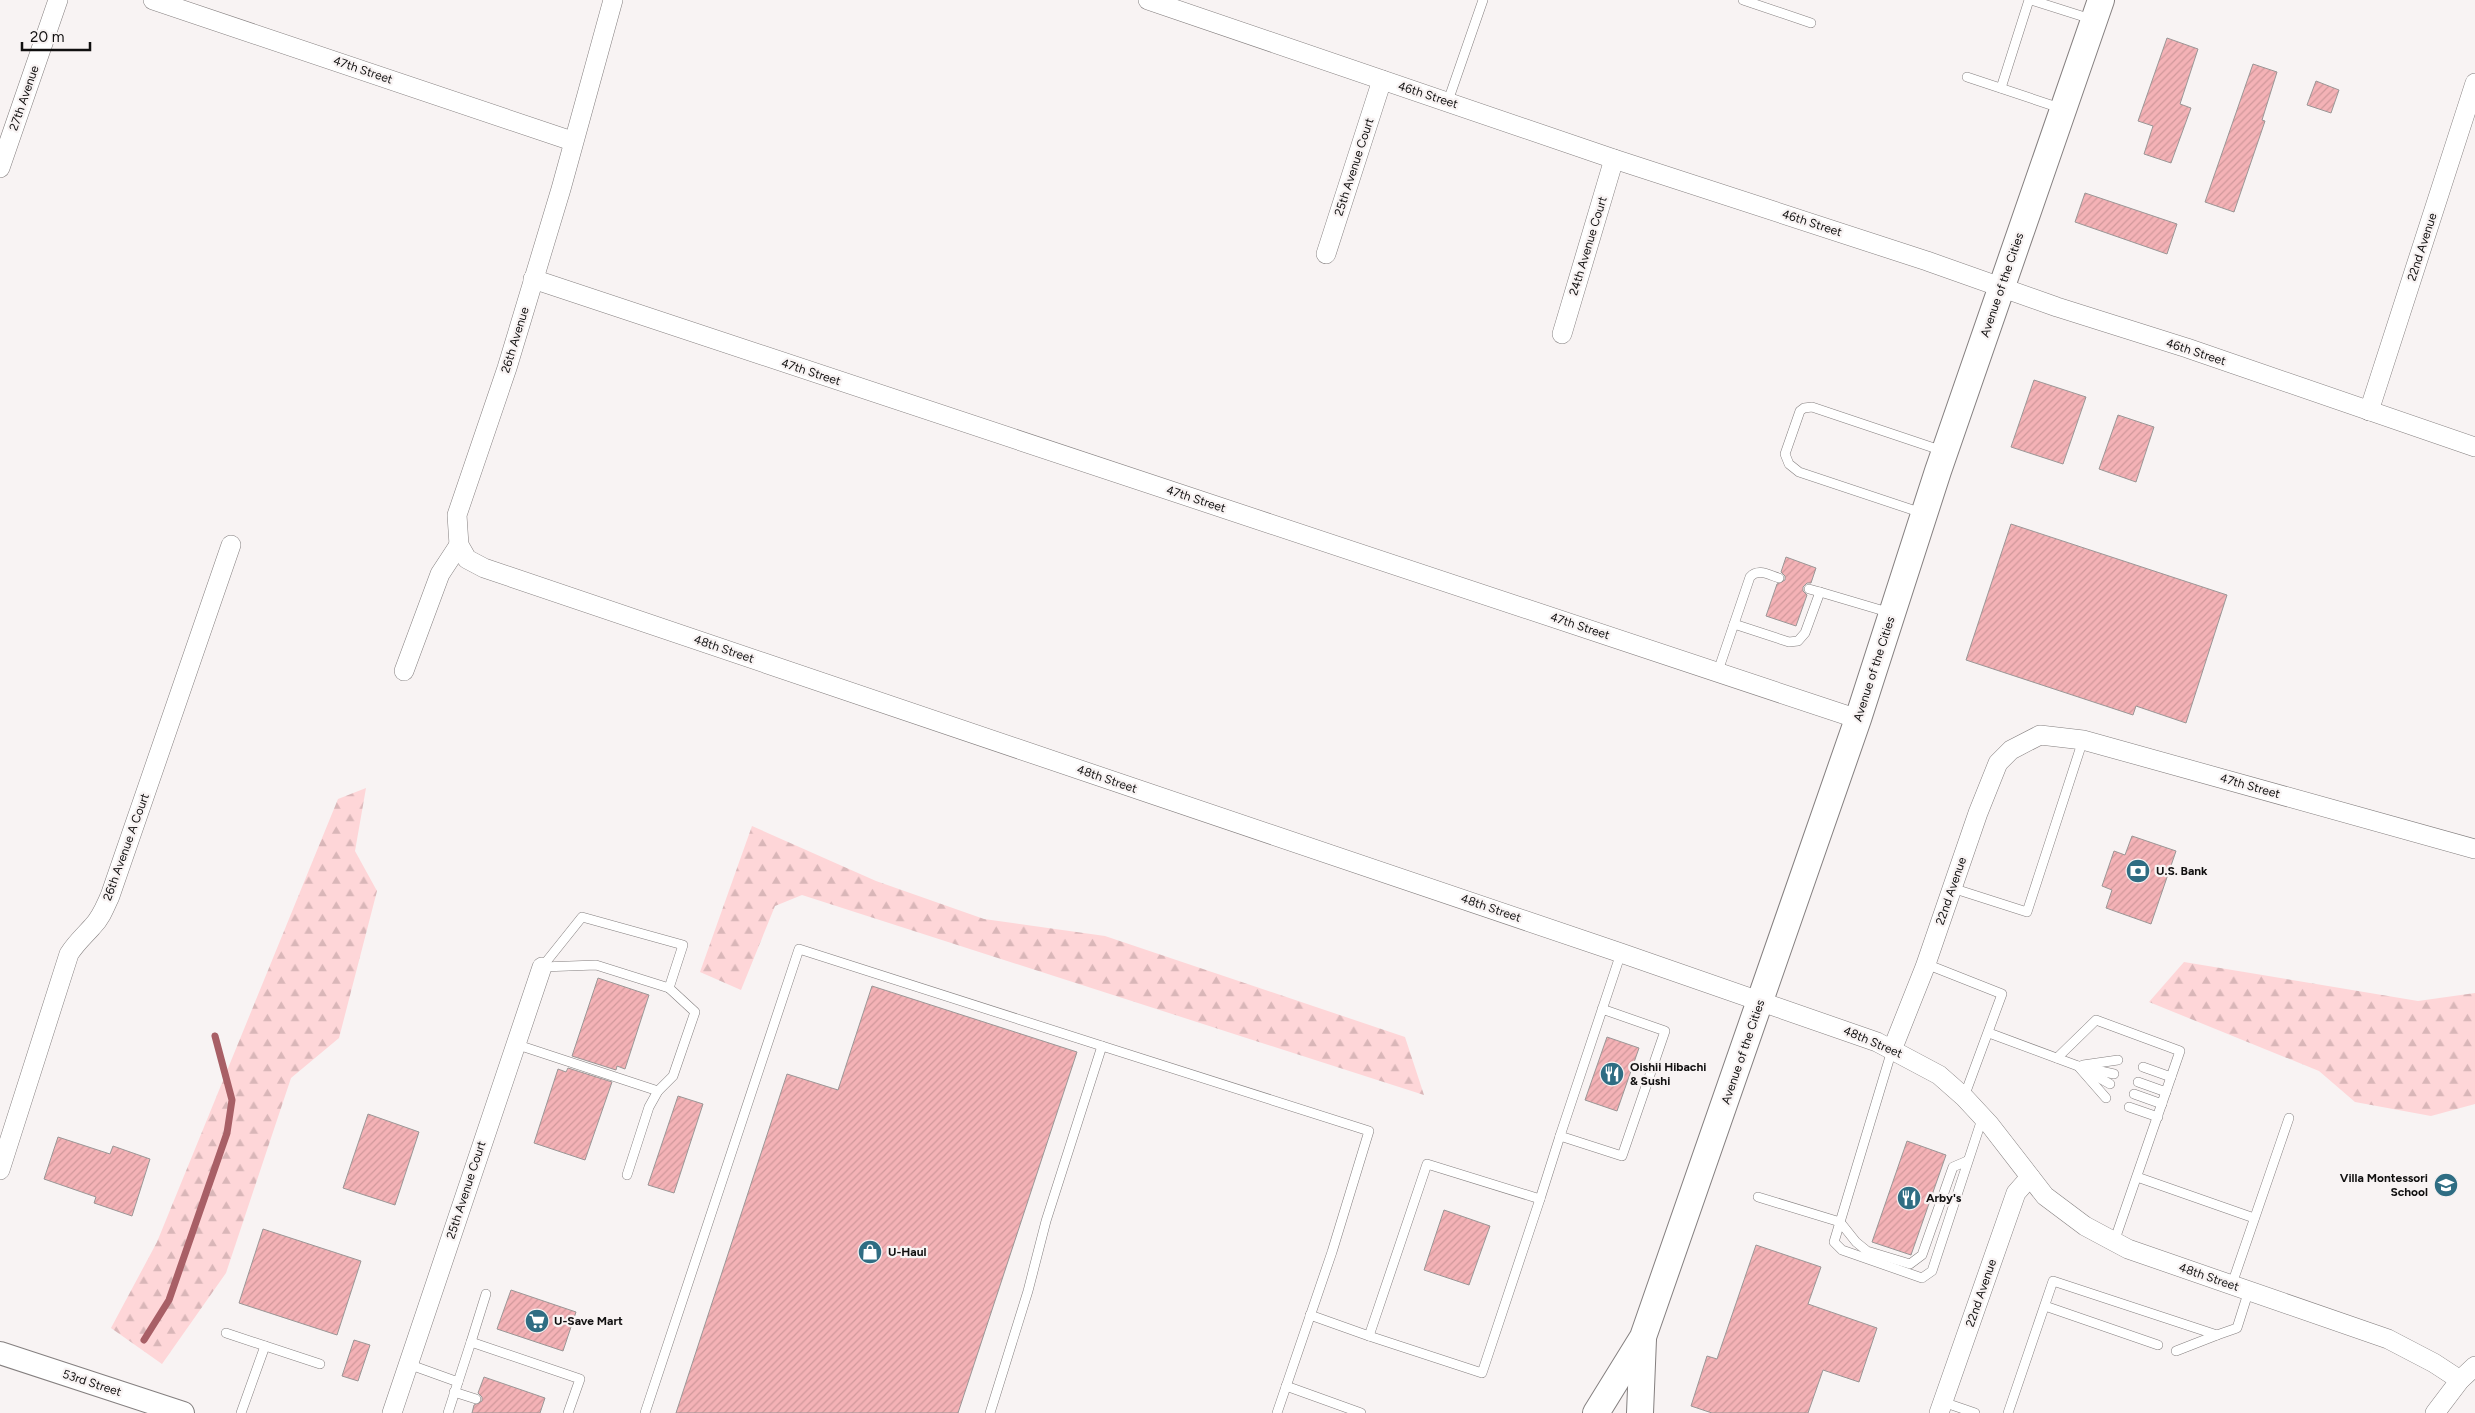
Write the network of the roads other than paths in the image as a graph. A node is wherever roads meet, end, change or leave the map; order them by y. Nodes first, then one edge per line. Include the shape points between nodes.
1 (58, 0) edge
2 (153, 0) edge
3 (613, 0) edge
4 (1148, 0) edge
5 (1483, 0) edge
6 (1743, 0) edge
7 (2030, 0) edge
8 (2097, 10) edge
9 (1811, 23) dead end
10 (1967, 76) dead end
11 (1382, 80) junction
12 (2475, 83) edge
13 (2001, 88) junction
14 (1448, 101) junction
15 (2063, 109) junction
16 (572, 141) junction
17 (1614, 159) junction
18 (0, 168) edge
19 (1326, 254) dead end
20 (533, 279) junction
21 (2002, 287) junction
22 (1562, 334) dead end
23 (2369, 410) junction
24 (2475, 447) edge
25 (1945, 451) junction
26 (1924, 514) junction
27 (231, 545) dead end
28 (459, 545) junction
29 (1779, 578) dead end
30 (1809, 588) dead end
31 (1820, 592) junction
32 (1892, 614) junction
33 (1734, 624) junction
34 (1718, 671) junction
35 (404, 672) dead end
36 (1858, 719) junction
37 (2083, 740) junction
38 (2025, 743) joint
39 (2475, 849) edge
40 (1952, 888) junction
41 (1621, 952) junction
42 (1926, 964) junction
43 (542, 967) junction
44 (669, 988) junction
45 (1761, 1002) junction
46 (1602, 1009) junction
47 (1989, 1033) junction
48 (515, 1044) junction
49 (1102, 1046) junction
50 (1892, 1050) junction
51 (2057, 1058) junction
52 (2118, 1060) dead end
53 (2078, 1066) junction
54 (2143, 1067) dead end
55 (2114, 1074) dead end
56 (2171, 1077) junction
57 (2138, 1082) dead end
58 (2110, 1084) dead end
59 (658, 1091) junction
60 (2166, 1092) junction
61 (2134, 1094) dead end
62 (1964, 1097) junction
63 (2106, 1098) dead end
64 (2162, 1104) junction
65 (2129, 1107) dead end
66 (1983, 1116) junction
67 (2158, 1117) junction
68 (2289, 1118) dead end
69 (1560, 1136) junction
70 (1967, 1161) junction
71 (0, 1170) edge
72 (627, 1175) dead end
73 (2030, 1177) junction
74 (2137, 1177) junction
75 (1758, 1197) dead end
76 (1540, 1200) junction
77 (2254, 1218) junction
78 (1840, 1222) junction
79 (2114, 1242) junction
80 (2241, 1288) junction
81 (486, 1294) dead end
82 (2045, 1306) junction
83 (1310, 1315) junction
84 (226, 1333) dead end
85 (2217, 1335) junction
86 (1369, 1336) junction
87 (1643, 1337) junction
88 (470, 1342) junction
89 (2158, 1345) dead end
90 (265, 1346) junction
91 (2176, 1351) dead end
92 (0, 1353) edge
93 (320, 1364) dead end
94 (408, 1364) junction
95 (2475, 1366) edge
96 (2460, 1380) junction
97 (458, 1382) junction
98 (1286, 1386) junction
99 (454, 1392) junction
100 (476, 1399) dead end
101 (1941, 1407) edge
102 (184, 1413) edge
103 (241, 1413) edge
104 (392, 1413) edge
105 (448, 1413) edge
106 (568, 1413) edge
107 (645, 1413) edge
108 (990, 1413) edge
109 (1277, 1413) edge
110 (1361, 1413) edge
111 (1596, 1413) edge
112 (1640, 1413) edge
113 (1974, 1413) edge
114 (2008, 1413) edge
115 (2435, 1413) edge

1 - 18 street, 27th Avenue
2 - 16 street, 47th Street
3 - 16 street, 26th Avenue
4 - 11 street, 46th Street
5 - 14 lane
6 - 9 lane
7 - 8 lane
7 - 13 lane
8 - 15 main road, Avenue of the Cities
10 - 13 lane
11 - 14 street, 46th Street
11 - 19 street, 25th Avenue Court
12 - 23 street, 22nd Avenue
13 - 15 lane
14 - 17 street, 46th Street
15 - 21 main road, Avenue of the Cities
16 - 20 street, 26th Avenue
17 - 21 street, 46th Street
17 - 22 street, 24th Avenue Court
20 - 28 street, 26th Avenue via 507,368 457,515
20 - 34 street, 47th Street
21 - 23 street, 46th Street
21 - 25 main road, Avenue of the Cities
23 - 24 street, 46th Street
25 - 26 main road, Avenue of the Cities
25 - 26 lane via 1812,407 1800,411 1785,454 1789,464 1799,472
26 - 32 main road, Avenue of the Cities
27 - 71 street, 26th Avenue A Court via 110,896 102,914 78,939 69,954
28 - 35 street via 440,574
28 - 41 street, 48th Street via 468,559 484,568
29 - 33 lane via 1759,572 1750,577
30 - 31 lane
31 - 32 lane
31 - 33 lane via 1805,633 1798,641 1789,642
32 - 36 main road, Avenue of the Cities
33 - 34 lane
34 - 36 street, 47th Street
36 - 45 main road, Avenue of the Cities
37 - 38 street, 47th Street via 2040,735
37 - 39 street, 47th Street
37 - 40 lane via 2028,912
38 - 40 street, 22nd Avenue via 2011,750 1998,763
40 - 42 street, 22nd Avenue
41 - 45 street, 48th Street
41 - 46 lane
42 - 47 lane via 2002,994
42 - 50 street, 22nd Avenue
43 - 44 lane via 596,965
43 - 44 lane via 582,917 683,944
43 - 48 street, 25th Avenue Court
44 - 59 lane via 695,1012 673,1076
45 - 50 street, 48th Street via 1849,1031
45 - 87 main road, Avenue of the Cities
46 - 69 lane
46 - 69 lane via 1665,1031 1622,1156
47 - 51 lane
47 - 62 lane
48 - 59 lane
48 - 94 street, 25th Avenue Court
49 - 83 lane via 1369,1131
49 - 107 lane via 799,949
49 - 108 lane
50 - 62 street, 48th Street via 1939,1075
50 - 78 lane
51 - 53 lane
51 - 56 lane via 2096,1020 2180,1051
52 - 53 lane
53 - 55 lane
53 - 58 lane
53 - 63 lane
54 - 56 lane
56 - 60 lane
57 - 60 lane
59 - 72 lane
60 - 64 lane
61 - 64 lane
62 - 66 street, 48th Street
64 - 67 lane
65 - 67 lane
66 - 70 lane
66 - 73 street, 48th Street
67 - 74 lane
68 - 77 lane
69 - 76 lane
70 - 78 lane via 1953,1167 1922,1255 1910,1264 1867,1251
70 - 78 lane via 1932,1271 1922,1278 1842,1250 1834,1242
73 - 79 street, 48th Street via 2045,1196 2066,1213
73 - 101 street, 22nd Avenue via 2016,1193
74 - 77 lane
74 - 79 lane
75 - 78 lane
76 - 86 lane via 1427,1164
76 - 86 lane via 1482,1373
77 - 80 lane
79 - 80 street, 48th Street
80 - 85 lane via 2237,1328
80 - 96 street, 48th Street via 2388,1339
81 - 88 lane
82 - 85 lane via 2053,1281
82 - 89 lane
82 - 114 lane
83 - 86 lane
83 - 98 lane
84 - 90 lane
85 - 91 lane
87 - 111 main road, Avenue of the Cities
87 - 112 main road, Avenue of the Cities
88 - 97 lane
88 - 106 lane via 580,1379
90 - 93 lane
90 - 103 lane
92 - 102 street, 53rd Street
94 - 97 lane
94 - 104 street, 25th Avenue Court
95 - 96 street
96 - 115 street
97 - 99 lane
98 - 109 lane
98 - 110 lane
99 - 100 lane
99 - 105 lane
101 - 113 lane

